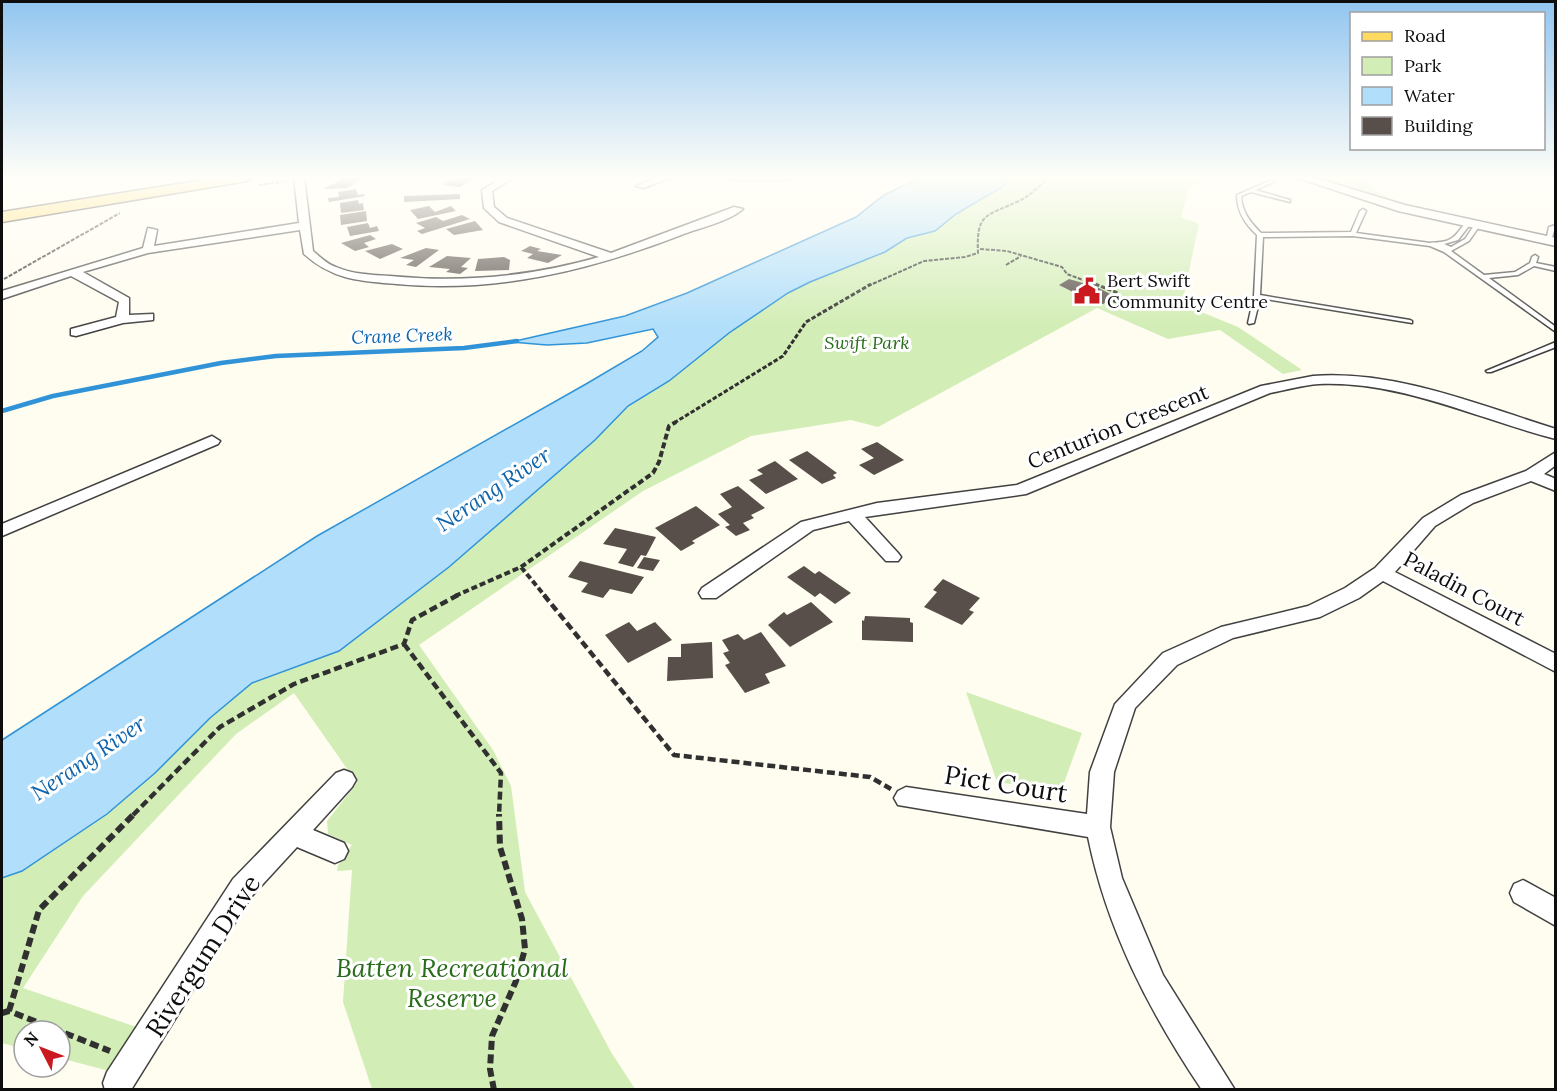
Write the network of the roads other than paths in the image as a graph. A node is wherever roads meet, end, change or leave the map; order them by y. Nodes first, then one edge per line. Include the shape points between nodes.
1 (291, 228) edge
2 (303, 228) edge
3 (526, 228) edge
4 (688, 228) edge
5 (1252, 228) edge
6 (1356, 228) edge
7 (1469, 228) edge
8 (1472, 228) edge
9 (1491, 228) edge
10 (152, 230) dead end
11 (1353, 234) junction
12 (1260, 235) junction
13 (1552, 241) edge
14 (1442, 243) junction
15 (1431, 245) junction
16 (1449, 249) junction
17 (148, 250) junction
18 (611, 257) junction
19 (1556, 269) edge
20 (72, 272) junction
21 (1484, 277) junction
22 (2, 295) edge
23 (1257, 296) junction
24 (149, 317) dead end
25 (123, 319) junction
26 (1251, 322) dead end
27 (1410, 322) dead end
28 (1556, 330) edge
29 (76, 332) dead end
30 (1556, 344) edge
31 (1489, 371) dead end
32 (1556, 434) edge
33 (212, 441) dead end
34 (1556, 457) edge
35 (1532, 475) junction
36 (1556, 486) edge
37 (853, 514) junction
38 (2, 530) edge
39 (892, 557) dead end
40 (1382, 573) junction
41 (709, 593) dead end
42 (1556, 664) edge
43 (345, 780) dead end
44 (906, 798) road end
45 (1098, 827) junction
46 (294, 834) junction
47 (335, 852) dead end
48 (1523, 893) dead end
49 (1556, 913) edge
50 (122, 1081) edge
51 (1220, 1089) edge

1 - 17 street
2 - 18 street via 308,252 330,269 431,284 495,284
3 - 18 street
4 - 18 street
5 - 12 lane
6 - 11 lane
7 - 14 lane via 1456,239
8 - 16 lane via 1467,240
9 - 13 street
10 - 17 street
11 - 12 lane
11 - 15 lane
12 - 23 lane
14 - 15 lane
14 - 16 lane
15 - 16 lane
16 - 21 lane
17 - 20 street
19 - 21 lane via 1534,261 1516,274
20 - 22 street
20 - 25 street via 93,280 125,301
21 - 28 lane
23 - 26 lane
23 - 27 lane
24 - 25 street
25 - 29 street
30 - 31 lane
32 - 37 street, Centurion Crescent via 1422,394 1364,383 1306,382 1266,389 1020,490
33 - 38 street
34 - 35 street
35 - 36 street
35 - 40 street via 1467,499 1429,522
37 - 39 street
37 - 41 street, Centurion Crescent via 807,526
40 - 42 street, Paladin Court
40 - 45 street via 1313,612 1228,632 1170,659 1126,704 1102,772
43 - 46 street, Rivergum Drive
44 - 45 street, Pict Court
45 - 51 street via 1109,878 1153,985
46 - 47 street
46 - 50 street, Rivergum Drive via 242,888
48 - 49 street

